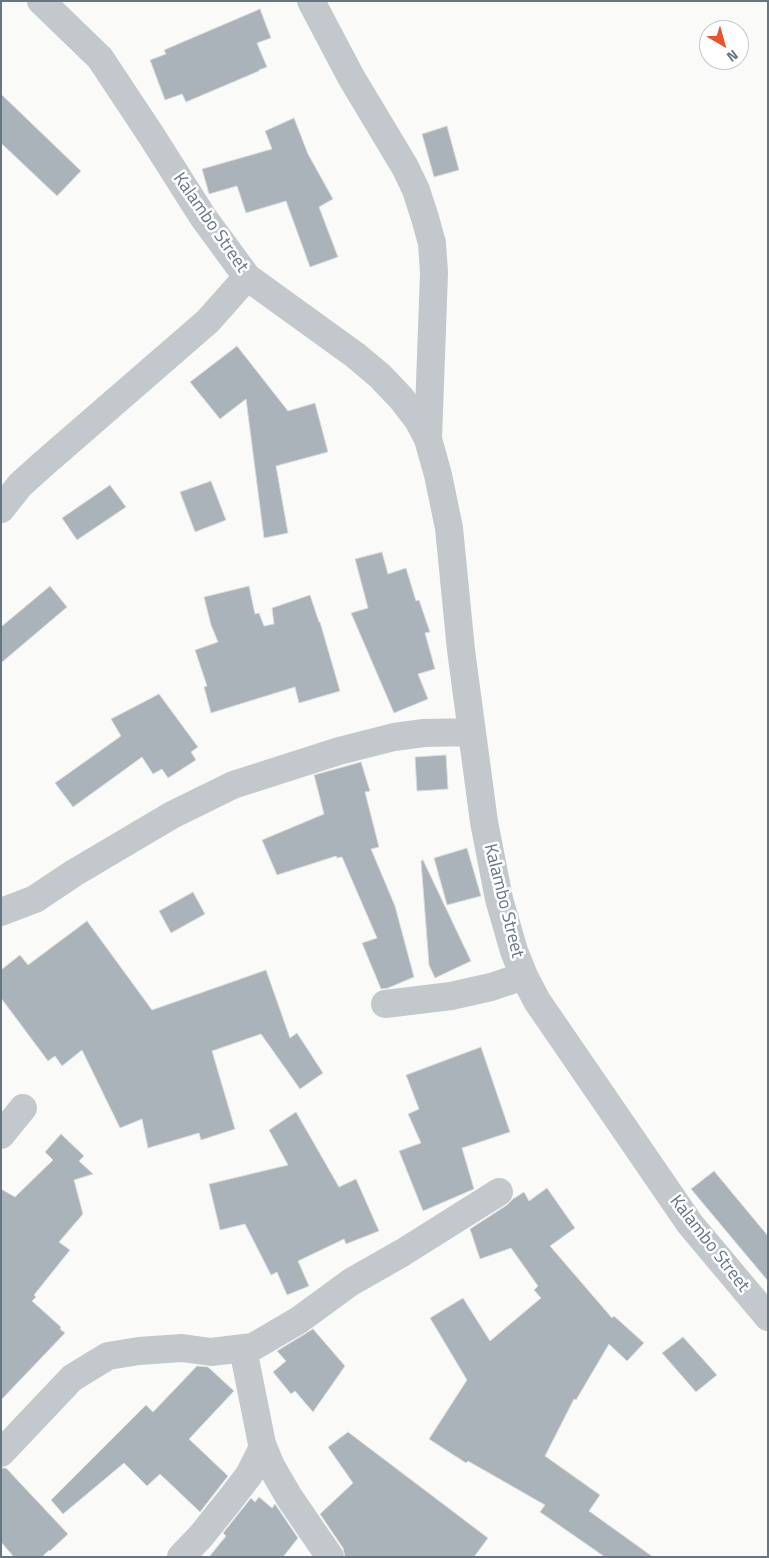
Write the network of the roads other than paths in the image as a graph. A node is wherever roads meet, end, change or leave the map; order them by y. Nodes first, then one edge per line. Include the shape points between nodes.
1 (41, 1) edge
2 (311, 1) edge
3 (247, 277) junction
4 (428, 439) junction
5 (1, 509) edge
6 (472, 732) junction
7 (1, 912) edge
8 (524, 976) junction
9 (385, 1004) dead end
10 (23, 1108) dead end
11 (1, 1135) edge
12 (499, 1192) dead end
13 (768, 1318) edge
14 (243, 1349) junction
15 (263, 1447) junction
16 (1, 1453) edge
17 (181, 1557) edge
18 (330, 1557) edge

1 - 3 street, Kalambo Street via 100,58 203,217
2 - 4 street, Kalambo Street via 351,77 406,167 426,218 434,273
3 - 4 street, Kalambo Street via 380,376 418,420
3 - 5 street via 208,321 20,485
4 - 6 street, Kalambo Street via 449,528
6 - 7 street via 394,737 233,785 172,815 36,899
6 - 8 street, Kalambo Street via 484,822 499,899
8 - 9 street via 451,996
8 - 13 street, Kalambo Street via 537,1001 690,1224
10 - 11 street
12 - 14 street via 351,1282 299,1320 253,1347
14 - 15 street
14 - 16 street via 211,1352 182,1348 108,1356 72,1378
15 - 17 street via 249,1475 229,1502
15 - 18 street via 289,1497

